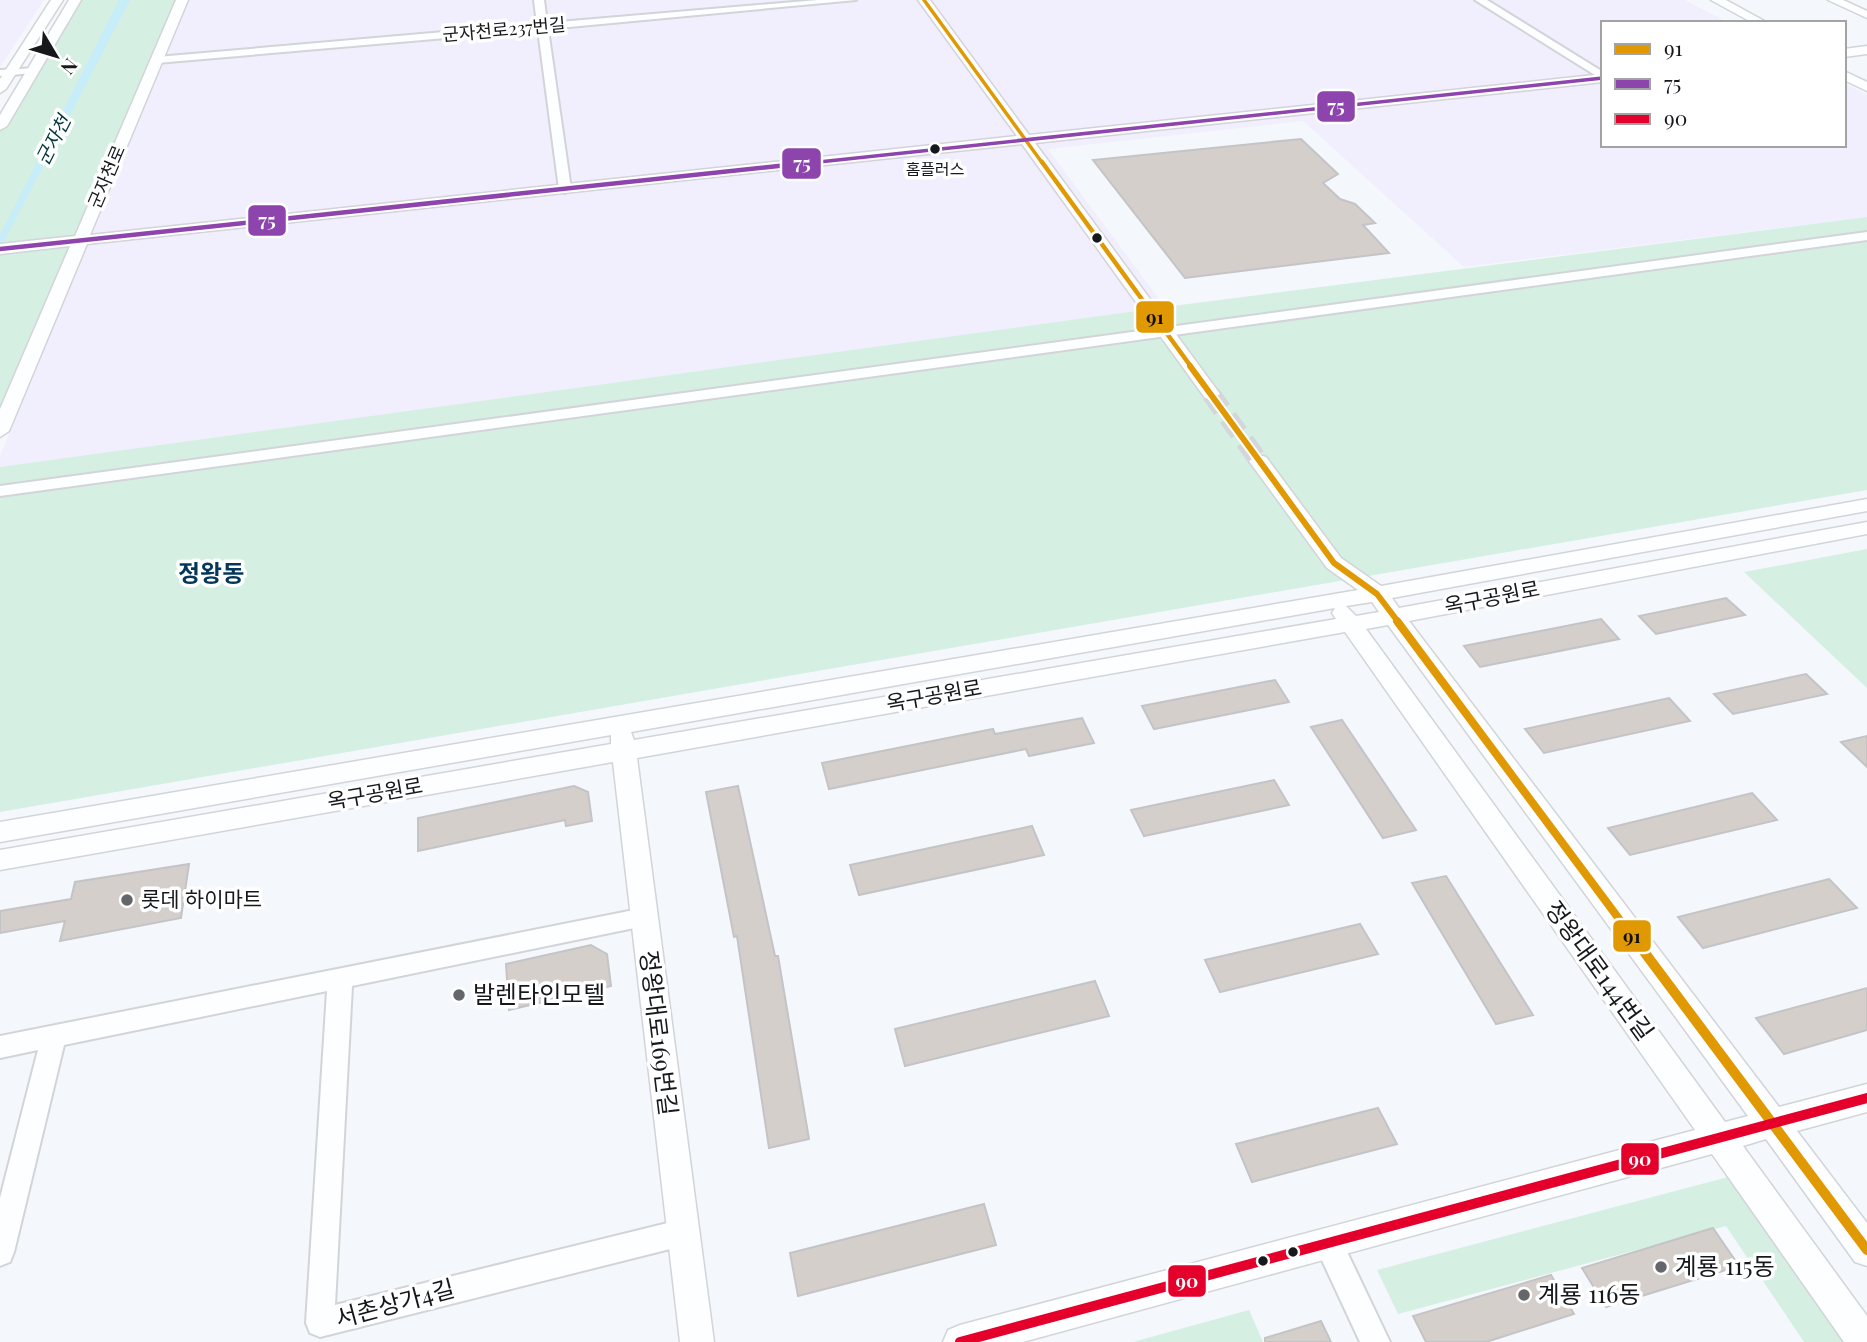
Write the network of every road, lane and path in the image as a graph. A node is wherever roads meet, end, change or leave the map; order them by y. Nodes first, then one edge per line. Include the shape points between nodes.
1 (57, 0) edge
2 (75, 0) edge
3 (182, 0) edge
4 (539, 0) edge
5 (851, 0) edge
6 (923, 0) edge
7 (1480, 0) edge
8 (1834, 0) edge
9 (1713, 3) edge
10 (1867, 15) edge
11 (1739, 21) edge
12 (1757, 21) edge
13 (543, 27) junction
14 (1867, 50) edge
15 (1848, 52) edge
16 (157, 60) junction
17 (1846, 65) edge
18 (33, 70) junction
19 (5, 73) edge
20 (1601, 76) edge
21 (1846, 76) edge
22 (1867, 76) edge
23 (1601, 77) edge
24 (1867, 87) edge
25 (0, 89) edge
26 (0, 126) edge
27 (1026, 140) junction
28 (565, 189) junction
29 (1867, 236) edge
30 (80, 240) junction
31 (0, 249) edge
32 (1165, 332) junction
33 (1211, 394) tunnel mouth
34 (0, 431) edge
35 (1259, 461) tunnel mouth
36 (0, 491) edge
37 (1867, 505) edge
38 (1867, 528) edge
39 (1334, 563) junction
40 (1377, 594) junction
41 (1333, 600) junction
42 (1393, 616) junction
43 (1350, 623) junction
44 (622, 737) junction
45 (0, 832) edge
46 (0, 860) edge
47 (644, 918) junction
48 (340, 979) junction
49 (54, 1036) junction
50 (0, 1047) edge
51 (1867, 1098) edge
52 (1772, 1124) junction
53 (1719, 1138) junction
54 (684, 1233) junction
55 (1328, 1243) junction
56 (1867, 1250) edge
57 (0, 1252) edge
58 (697, 1342) edge
59 (960, 1342) edge
60 (1375, 1342) edge
61 (1865, 1342) edge

1 - 19 street
2 - 18 street
3 - 16 street, 군자천로
4 - 13 street
5 - 13 street, 군자천로237번길
6 - 27 street
7 - 20 street
8 - 10 street
9 - 11 street
9 - 12 street
13 - 16 street, 군자천로237번길
13 - 28 street
14 - 15 street
16 - 30 street, 군자천로
17 - 22 street
18 - 19 street
18 - 26 street
19 - 25 street
21 - 24 street
23 - 27 street
27 - 28 street
27 - 32 street
28 - 30 street
29 - 32 street
30 - 31 street
30 - 34 street, 군자천로
32 - 33 street
32 - 36 street
35 - 39 street
37 - 40 street, 옥구공원로
38 - 42 street, 옥구공원로
39 - 40 street
39 - 41 street
40 - 41 street, 옥구공원로
40 - 42 street
41 - 43 street, 정왕대로144번길
41 - 44 street, 옥구공원로
42 - 43 street, 옥구공원로
42 - 52 street
43 - 44 street, 옥구공원로
43 - 53 street, 정왕대로144번길
44 - 45 street, 옥구공원로
44 - 46 street, 옥구공원로
44 - 47 street, 정왕대로169번길
47 - 48 street
47 - 54 street, 정왕대로169번길
48 - 49 street
48 - 54 street, 서촌상가4길 via 320,1323
49 - 50 street
49 - 57 street
51 - 52 street
52 - 53 street
52 - 56 street
53 - 55 street
53 - 61 street, 정왕대로144번길
54 - 58 street, 정왕대로169번길
55 - 59 street
55 - 60 street

